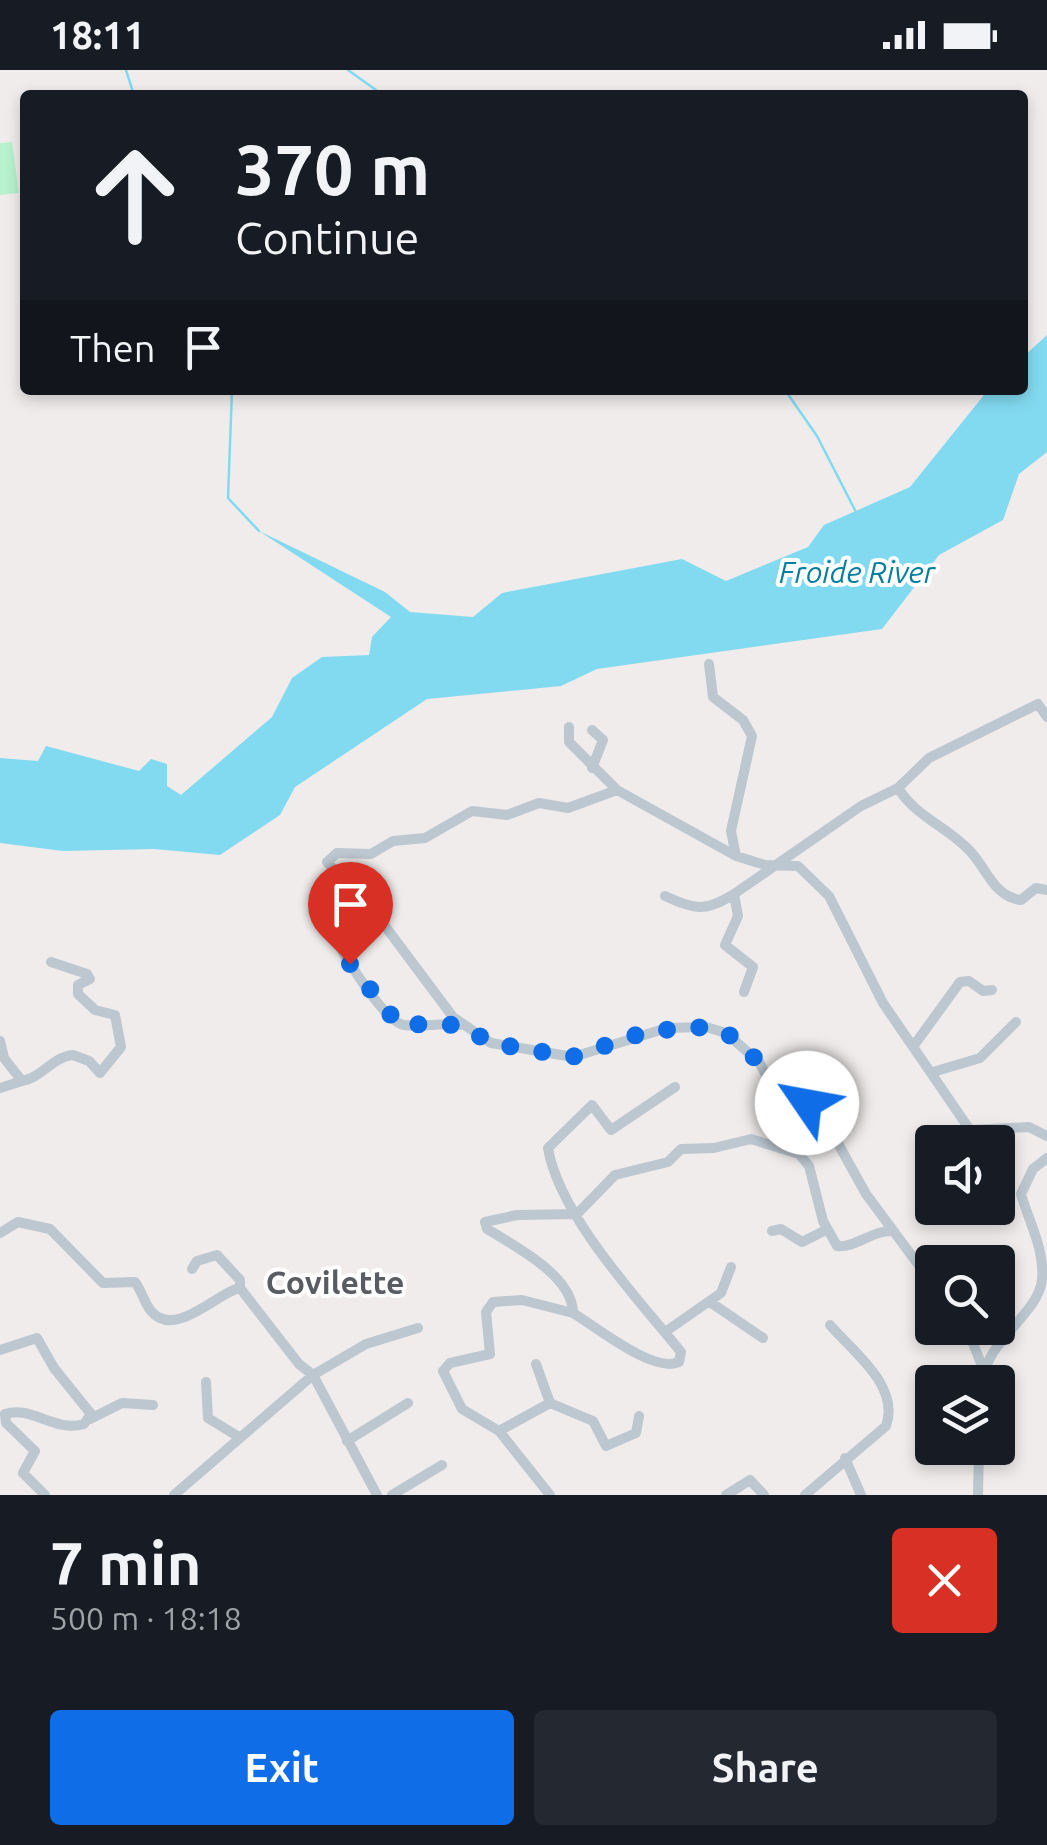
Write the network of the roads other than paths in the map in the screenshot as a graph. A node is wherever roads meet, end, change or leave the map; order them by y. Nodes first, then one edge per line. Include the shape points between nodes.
1 (709, 664) dead end
2 (1047, 717) edge
3 (568, 727) dead end
4 (592, 730) dead end
5 (592, 768) junction
6 (898, 788) junction
7 (617, 790) junction
8 (736, 856) junction
9 (771, 865) junction
10 (1047, 890) edge
11 (734, 894) junction
12 (665, 896) dead end
13 (370, 911) junction
14 (51, 962) dead end
15 (992, 990) dead end
16 (744, 992) dead end
17 (1016, 1022) dead end
18 (461, 1025) junction
19 (0, 1040) edge
20 (915, 1044) junction
21 (933, 1072) junction
22 (22, 1082) junction
23 (1, 1085) edge
24 (675, 1087) dead end
25 (1047, 1136) edge
26 (1047, 1158) edge
27 (577, 1214) junction
28 (826, 1230) junction
29 (893, 1230) junction
30 (772, 1231) dead end
31 (0, 1232) edge
32 (915, 1260) edge
33 (731, 1267) dead end
34 (192, 1269) dead end
35 (240, 1288) junction
36 (710, 1302) junction
37 (573, 1313) junction
38 (830, 1325) dead end
39 (418, 1328) dead end
40 (665, 1332) junction
41 (763, 1338) dead end
42 (3, 1345) edge
43 (536, 1364) dead end
44 (990, 1365) edge
45 (313, 1375) junction
46 (206, 1382) dead end
47 (550, 1402) junction
48 (408, 1403) dead end
49 (154, 1405) dead end
50 (640, 1416) dead end
51 (90, 1419) junction
52 (499, 1432) junction
53 (239, 1437) junction
54 (346, 1441) junction
55 (845, 1458) junction
56 (442, 1465) dead end
57 (979, 1465) edge
58 (182, 1492) edge
59 (44, 1495) edge
60 (377, 1495) edge
61 (392, 1495) edge
62 (550, 1495) edge
63 (726, 1495) edge
64 (764, 1495) edge
65 (805, 1495) edge
66 (861, 1495) edge
67 (978, 1495) edge

1 - 8 street via 714,697 752,736 731,830
2 - 6 street via 1038,704 929,758
3 - 5 street via 568,742
4 - 5 street via 603,740
5 - 7 street
6 - 9 street
6 - 10 street via 908,804 970,851 1007,896 1021,900 1036,888
7 - 8 street
7 - 13 street via 568,808 539,803 508,814 472,811 425,838 392,841 371,854 332,854 328,866
8 - 9 street
9 - 11 street
9 - 20 street via 798,866 828,896 883,1003
11 - 12 street via 706,910
11 - 16 street via 738,916 726,945 752,964
13 - 18 street
13 - 18 street via 342,915 332,931 391,1018 409,1026
14 - 22 street via 87,974 78,994 120,1023 122,1047 100,1073 73,1055
15 - 20 street via 960,982
17 - 21 street via 980,1058
18 - 29 street via 491,1043 572,1057 666,1028 726,1032 759,1062 772,1086 825,1120
19 - 22 street
20 - 21 street
21 - 25 street via 970,1130 1029,1127
22 - 23 street
24 - 27 street via 611,1130 592,1105 548,1148
26 - 44 street via 1022,1186 1037,1239 1039,1291
27 - 28 street via 616,1175 668,1162 681,1149 751,1139 783,1146 809,1166
27 - 37 street via 490,1218 484,1225 548,1272
27 - 40 street
28 - 29 street via 842,1248 877,1230
28 - 30 street via 802,1242
29 - 32 street
31 - 35 street via 18,1222 50,1229 103,1283 135,1282 150,1311 162,1318 196,1314
33 - 36 street
34 - 35 street via 217,1255
35 - 45 street
36 - 40 street
36 - 41 street
37 - 40 street via 621,1346 674,1365 681,1352
37 - 52 street via 522,1300 494,1302 486,1312 490,1354 445,1366 462,1409
38 - 55 street via 890,1394 886,1426
39 - 45 street via 366,1344
42 - 51 street via 41,1341
43 - 47 street
45 - 53 street
45 - 54 street
46 - 53 street via 208,1418
47 - 50 street via 593,1421 606,1446 636,1433
47 - 52 street
48 - 54 street
49 - 51 street via 122,1403
51 - 59 street via 62,1428 26,1414 5,1414 6,1424 35,1451 23,1473
52 - 62 street
53 - 58 street
54 - 60 street
55 - 65 street
55 - 66 street
56 - 61 street
57 - 67 street
63 - 64 street via 750,1480

